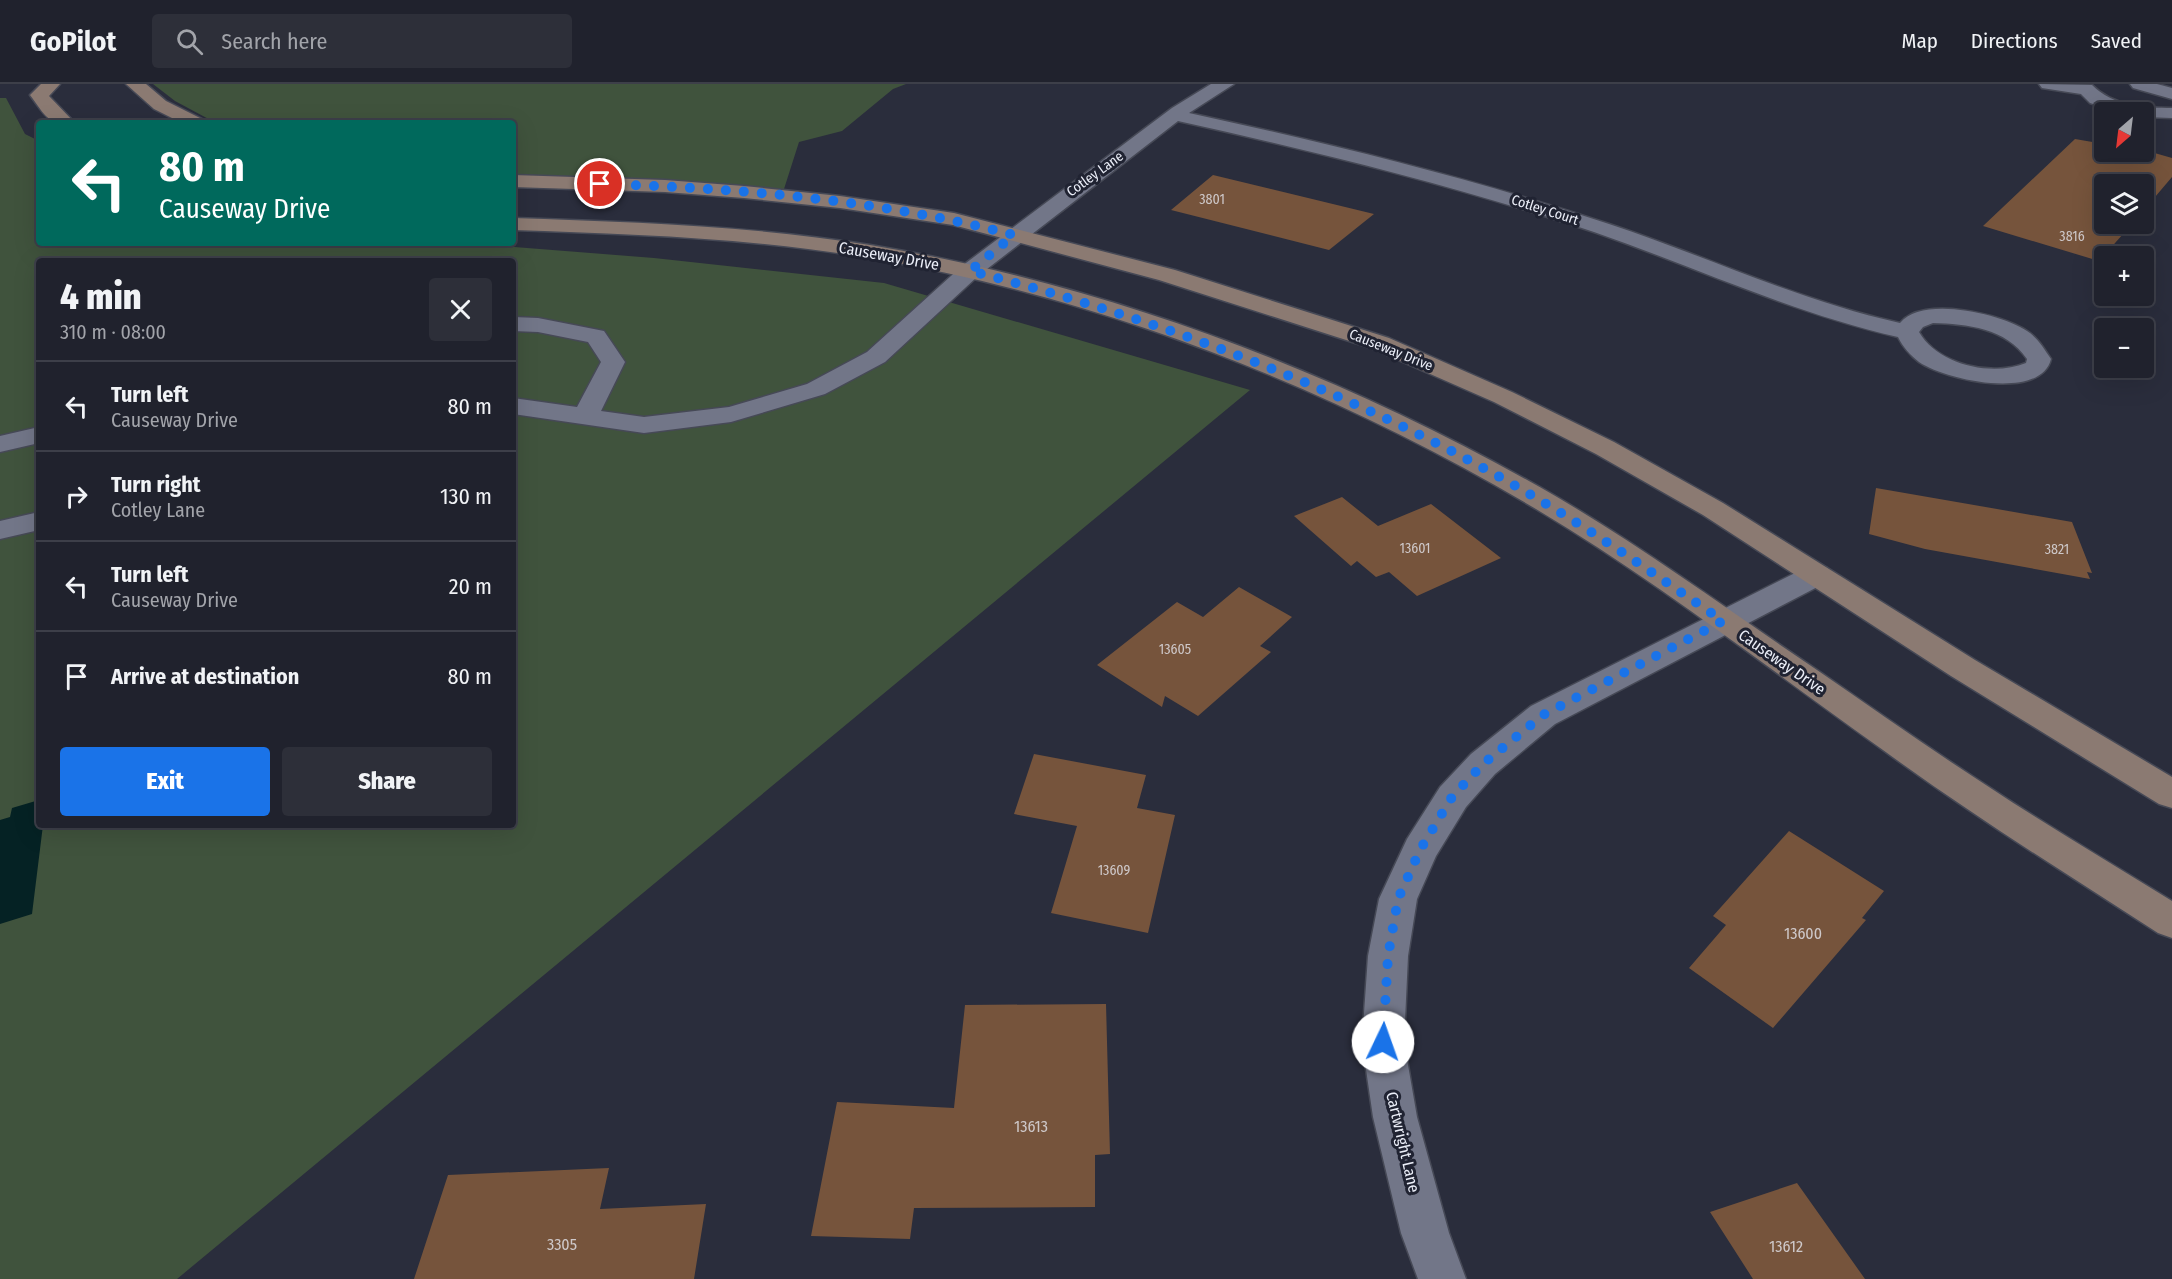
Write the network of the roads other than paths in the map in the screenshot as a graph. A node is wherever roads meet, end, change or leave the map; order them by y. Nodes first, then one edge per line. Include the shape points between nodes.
1 (51, 84) edge
2 (135, 84) edge
3 (1225, 84) edge
4 (2048, 84) edge
5 (2139, 84) edge
6 (2088, 86) edge
7 (2172, 94) edge
8 (2172, 113) edge
9 (1175, 116) junction
10 (62, 120) edge
11 (190, 120) edge
12 (516, 182) edge
13 (516, 224) edge
14 (1014, 235) junction
15 (970, 271) junction
16 (516, 324) edge
17 (1907, 332) junction
18 (516, 406) edge
19 (585, 416) junction
20 (36, 436) edge
21 (0, 444) edge
22 (36, 522) edge
23 (0, 530) edge
24 (1816, 575) junction
25 (1723, 621) junction
26 (2172, 794) edge
27 (2172, 921) edge
28 (1442, 1279) edge

1 - 10 street via 39,95
2 - 11 street via 160,105
3 - 9 street, Cotley Lane
4 - 6 street
5 - 7 street
6 - 8 street via 2096,99 2122,108
9 - 14 street, Cotley Lane
9 - 17 street, Cotley Court via 1310,145 1485,191 1677,255 1804,304
12 - 14 street, Causeway Drive via 665,186 819,200 954,219
13 - 15 street, Causeway Drive via 798,241
14 - 15 street, Cotley Lane
14 - 24 street, Causeway Drive via 1167,275 1380,343 1503,397 1605,448 1713,509
15 - 19 street, Cotley Lane via 876,357 816,389 730,414 644,425
15 - 25 street, Causeway Drive via 1158,325 1318,387 1513,484 1611,544
16 - 19 street via 596,336 614,362
17 - 17 street via 1910,341 1934,360 1973,374 2013,377 2037,367 2039,359 2035,349 2017,335 1971,318 1919,319 1910,324
18 - 19 street, Cotley Lane
20 - 21 street
22 - 23 street
24 - 25 street, Cartwright Lane
24 - 26 street, Causeway Drive
25 - 27 street, Causeway Drive via 1978,798
25 - 28 street, Cartwright Lane via 1543,715 1483,764 1452,797 1420,850 1398,899 1388,956 1383,1042 1395,1117 1425,1233

